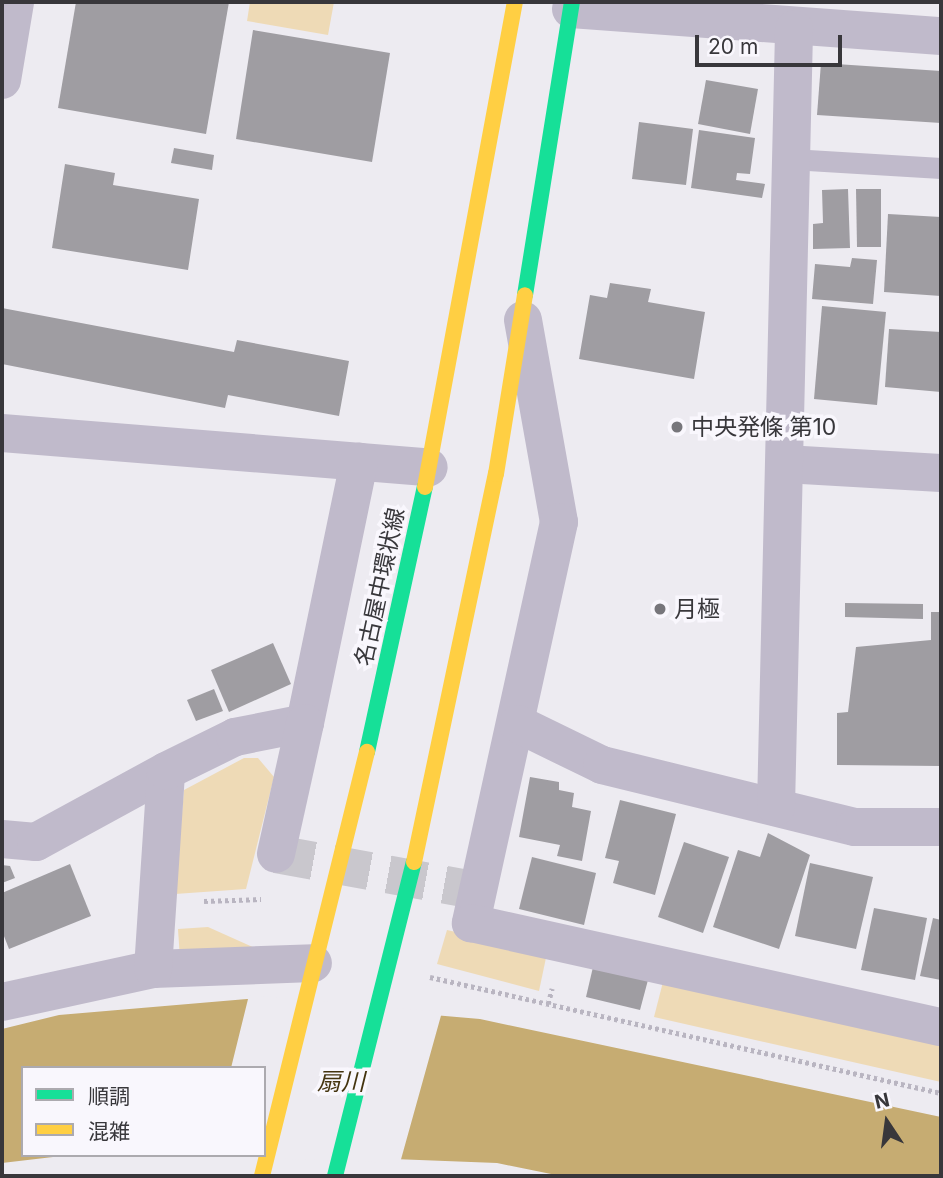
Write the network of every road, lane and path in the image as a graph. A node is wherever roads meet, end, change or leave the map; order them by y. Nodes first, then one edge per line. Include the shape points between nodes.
1 (515, 2) edge
2 (572, 6) edge
3 (10, 10) edge
4 (794, 29) junction
5 (941, 36) edge
6 (2, 80) edge
7 (791, 159) junction
8 (941, 169) edge
9 (523, 320) junction
10 (2, 433) edge
11 (359, 462) junction
12 (785, 464) junction
13 (429, 467) junction
14 (941, 473) edge
15 (305, 723) junction
16 (518, 724) junction
17 (166, 771) junction
18 (776, 807) junction
19 (941, 827) edge
20 (2, 839) edge
21 (276, 854) dead end
22 (245, 897) dead end
23 (190, 903) dead end
24 (153, 969) junction
25 (311, 971) junction
26 (457, 984) dead end
27 (2, 1002) edge
28 (941, 1027) edge
29 (941, 1093) edge
30 (266, 1157) edge
31 (336, 1173) edge

1 - 13 main road, 名古屋中環状線
2 - 4 street
2 - 9 main road
3 - 6 street
4 - 5 street
4 - 7 street
7 - 8 lane
7 - 12 street
9 - 16 street via 559,522
9 - 31 main road via 429,803
10 - 11 street
11 - 13 street
11 - 15 street
12 - 14 street
12 - 18 street
13 - 25 main road, 名古屋中環状線
15 - 17 street via 235,737
15 - 21 street
16 - 18 street via 602,765
16 - 28 street via 471,923
17 - 20 street via 36,842
17 - 24 street
18 - 19 street via 855,827
22 - 23 path
24 - 25 street
24 - 27 street
25 - 30 main road, 名古屋中環状線
26 - 29 path

